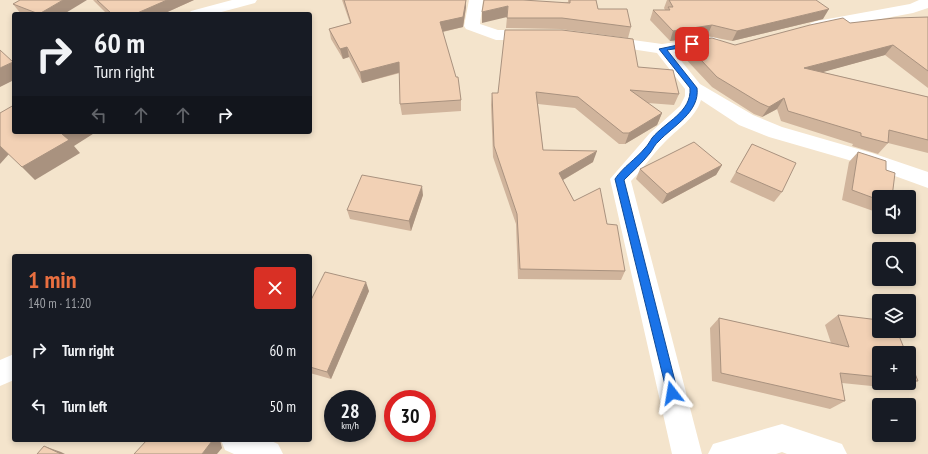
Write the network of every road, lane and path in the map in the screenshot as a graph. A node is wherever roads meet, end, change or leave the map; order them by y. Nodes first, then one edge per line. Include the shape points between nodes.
1 (250, 0) edge
2 (476, 0) edge
3 (926, 4) edge
4 (204, 12) edge
5 (801, 30) edge
6 (546, 35) edge
7 (592, 39) edge
8 (725, 46) edge
9 (662, 49) junction
10 (694, 88) junction
11 (928, 180) edge
12 (12, 368) edge
13 (0, 373) edge
14 (240, 442) edge
15 (268, 454) edge
16 (687, 454) edge
17 (723, 454) edge
18 (832, 454) edge

1 - 4 street
2 - 6 street via 472,26 496,35
3 - 5 street
7 - 9 street
8 - 9 street via 719,42 707,42
9 - 10 street
10 - 11 street via 746,120
10 - 16 street via 690,106 620,179
12 - 13 street
14 - 15 street
17 - 18 street via 782,438

